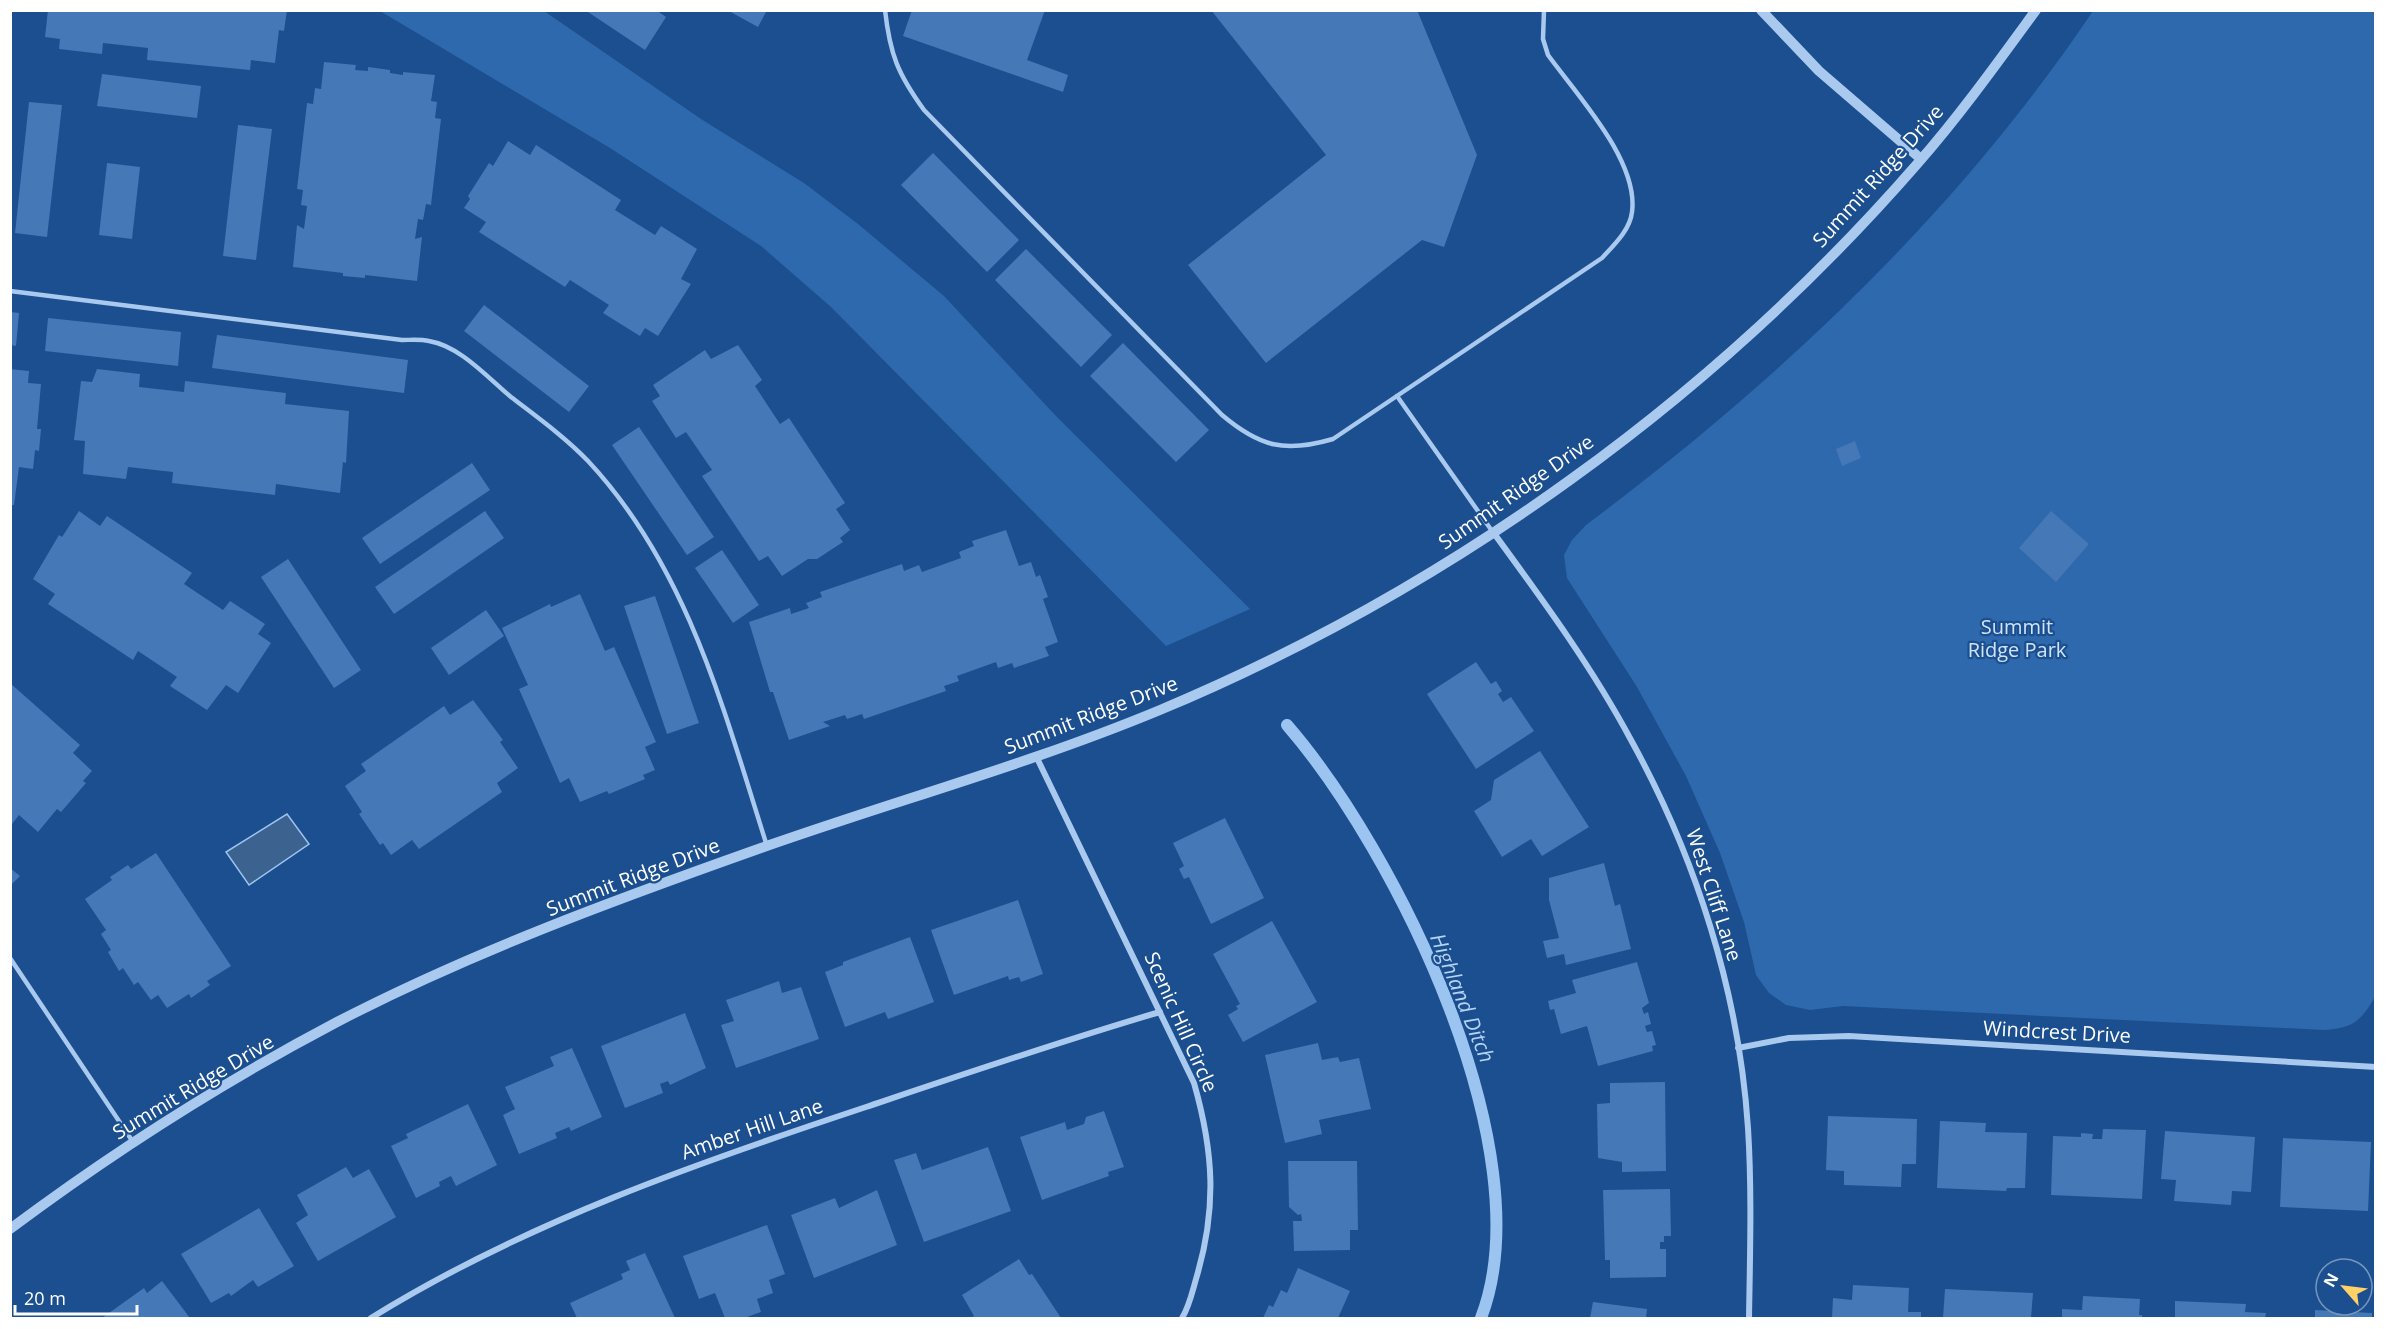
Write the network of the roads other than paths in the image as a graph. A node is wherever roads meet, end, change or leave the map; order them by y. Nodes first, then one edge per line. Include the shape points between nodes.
1 (885, 10) edge
2 (1544, 10) edge
3 (1761, 10) edge
4 (2036, 10) edge
5 (1921, 159) junction
6 (10, 291) edge
7 (1397, 396) junction
8 (1493, 532) junction
9 (1036, 756) junction
10 (767, 846) junction
11 (10, 958) edge
12 (1160, 1012) junction
13 (1738, 1048) junction
14 (2376, 1067) edge
15 (133, 1142) junction
16 (10, 1229) edge
17 (371, 1318) edge
18 (1182, 1318) edge
19 (1749, 1318) edge

1 - 7 lane via 889,44 902,78 924,110 1245,434 1277,446 1305,447 1333,439
2 - 7 lane via 1543,39 1548,55 1623,160 1632,189 1632,214 1620,239 1602,258
3 - 5 street via 1819,71
4 - 5 street, Summit Ridge Drive
5 - 8 street, Summit Ridge Drive via 1815,273 1736,347 1660,411
6 - 10 lane via 431,341 456,352 566,440 589,462 630,515 692,621
7 - 8 lane
8 - 9 street, Summit Ridge Drive via 1415,582 1223,682 1158,711
8 - 13 street, West Cliff Lane via 1597,684 1631,739 1666,809 1708,917
9 - 10 street, Summit Ridge Drive
9 - 12 street, Scenic Hill Circle
10 - 15 street, Summit Ridge Drive via 566,920 449,969 336,1023
11 - 15 lane
12 - 17 street, Amber Hill Lane via 705,1162 586,1209 482,1258
12 - 18 street, Scenic Hill Circle via 1194,1083 1208,1131 1212,1192 1203,1255
13 - 14 street, Windcrest Drive via 1789,1038 1849,1036
13 - 19 street, West Cliff Lane via 1749,1148
15 - 16 street, Summit Ridge Drive

